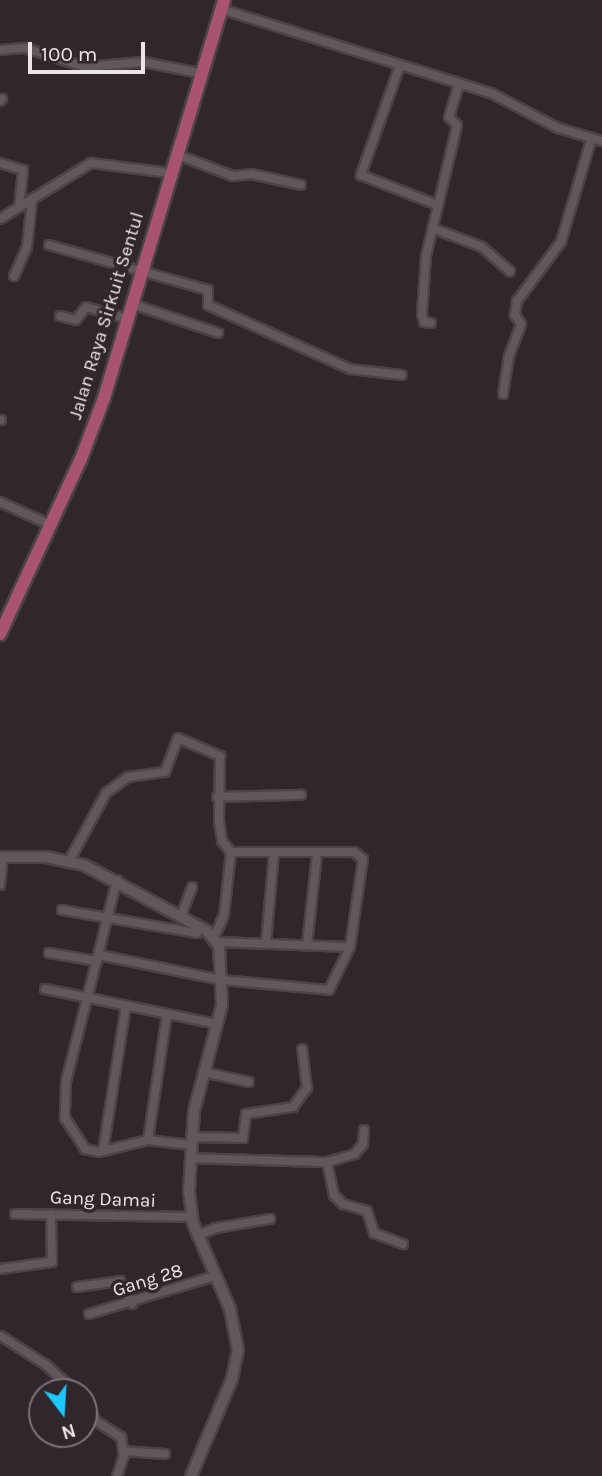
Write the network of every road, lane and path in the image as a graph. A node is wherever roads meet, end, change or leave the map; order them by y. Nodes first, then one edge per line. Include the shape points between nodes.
1 (223, 5) edge
2 (0, 50) edge
3 (399, 68) junction
4 (200, 73) junction
5 (459, 84) junction
6 (591, 140) junction
7 (602, 141) edge
8 (175, 154) junction
9 (0, 163) edge
10 (169, 173) junction
11 (301, 185) dead end
12 (32, 200) junction
13 (438, 205) junction
14 (19, 207) junction
15 (0, 219) edge
16 (432, 228) junction
17 (49, 245) dead end
18 (142, 269) junction
19 (510, 271) dead end
20 (14, 276) dead end
21 (132, 304) junction
22 (60, 316) dead end
23 (128, 319) junction
24 (431, 323) dead end
25 (218, 333) dead end
26 (402, 375) dead end
27 (503, 394) dead end
28 (0, 502) edge
29 (51, 525) junction
30 (2, 626) edge
31 (301, 795) dead end
32 (217, 797) junction
33 (231, 852) junction
34 (274, 853) junction
35 (317, 854) junction
36 (2, 857) edge
37 (69, 861) junction
38 (117, 880) junction
39 (0, 885) edge
40 (192, 887) dead end
41 (62, 910) dead end
42 (181, 916) junction
43 (108, 918) junction
44 (197, 933) dead end
45 (216, 940) junction
46 (266, 943) junction
47 (306, 945) junction
48 (350, 947) junction
49 (49, 953) dead end
50 (98, 958) junction
51 (222, 979) junction
52 (45, 989) dead end
53 (88, 999) junction
54 (126, 1006) junction
55 (167, 1014) junction
56 (217, 1024) junction
57 (302, 1049) dead end
58 (203, 1072) junction
59 (249, 1082) dead end
60 (364, 1130) dead end
61 (148, 1140) junction
62 (191, 1141) junction
63 (103, 1151) junction
64 (190, 1158) junction
65 (327, 1162) junction
66 (15, 1214) dead end
67 (51, 1214) junction
68 (191, 1217) junction
69 (270, 1219) dead end
70 (197, 1236) junction
71 (403, 1244) dead end
72 (0, 1269) edge
73 (215, 1276) junction
74 (77, 1287) dead end
75 (132, 1304) junction
76 (89, 1314) dead end
77 (1, 1336) edge
78 (60, 1378) edge
79 (98, 1422) edge
80 (123, 1451) junction
81 (165, 1454) dead end
82 (117, 1476) edge
83 (191, 1476) edge

1 - 3 street
1 - 4 main road, Jalan Raya Sirkuit Sentul
2 - 4 street via 25,48 85,67 143,62
3 - 5 street
3 - 13 street via 361,175
4 - 8 main road, Jalan Raya Sirkuit Sentul
5 - 6 street via 491,93
5 - 13 street via 449,117 457,127
6 - 7 street
6 - 27 street via 561,242 517,301 515,316 521,324 509,356
8 - 10 main road, Jalan Raya Sirkuit Sentul
8 - 11 street via 233,176 250,174
9 - 14 street via 23,170
10 - 12 street via 94,162
10 - 18 main road, Jalan Raya Sirkuit Sentul
12 - 14 street
12 - 20 street via 27,247
13 - 16 street
14 - 15 street
16 - 19 street via 482,247
16 - 24 street via 422,303 424,322
17 - 18 street
18 - 21 main road, Jalan Raya Sirkuit Sentul
18 - 26 street via 208,290 208,304 350,369
21 - 23 main road, Jalan Raya Sirkuit Sentul
21 - 25 street
22 - 23 street via 76,320 86,307
23 - 29 main road, Jalan Raya Sirkuit Sentul via 90,437
28 - 29 street
29 - 30 main road, Jalan Raya Sirkuit Sentul
31 - 32 street
32 - 33 street via 222,841
32 - 37 street via 219,754 175,739 165,772 128,776 106,793
33 - 34 street
33 - 45 street via 224,915
34 - 35 street
34 - 46 street
35 - 47 street
35 - 48 street via 354,852 363,859
36 - 37 street
36 - 39 street
37 - 38 street
38 - 42 street
38 - 43 street
40 - 42 street
41 - 43 street
42 - 45 street
43 - 44 street
43 - 50 street
45 - 46 street
45 - 51 street
46 - 47 street
47 - 48 street
48 - 51 street via 329,990
49 - 50 street
50 - 51 street
50 - 53 street
51 - 56 street
52 - 53 street
53 - 54 street
53 - 63 street via 63,1103 65,1118 81,1144 90,1151
54 - 55 street
54 - 63 street
55 - 56 street
55 - 61 street
56 - 58 street
57 - 62 street via 307,1088 293,1107 247,1114 243,1138
58 - 59 street
58 - 62 street
60 - 65 street via 363,1144 355,1154
61 - 62 street
61 - 63 street
62 - 64 street
64 - 65 street
64 - 68 street
65 - 71 street via 337,1201 367,1211 374,1233
66 - 67 street, Gang Damai
67 - 68 street, Gang Damai
67 - 72 street via 52,1262
68 - 70 street
69 - 70 street
70 - 73 street
73 - 75 street, Gang 28
73 - 83 street via 237,1334 236,1363
74 - 75 street via 120,1281
75 - 76 street, Gang 28
77 - 78 street
79 - 80 street via 118,1433
80 - 81 street
80 - 82 street

